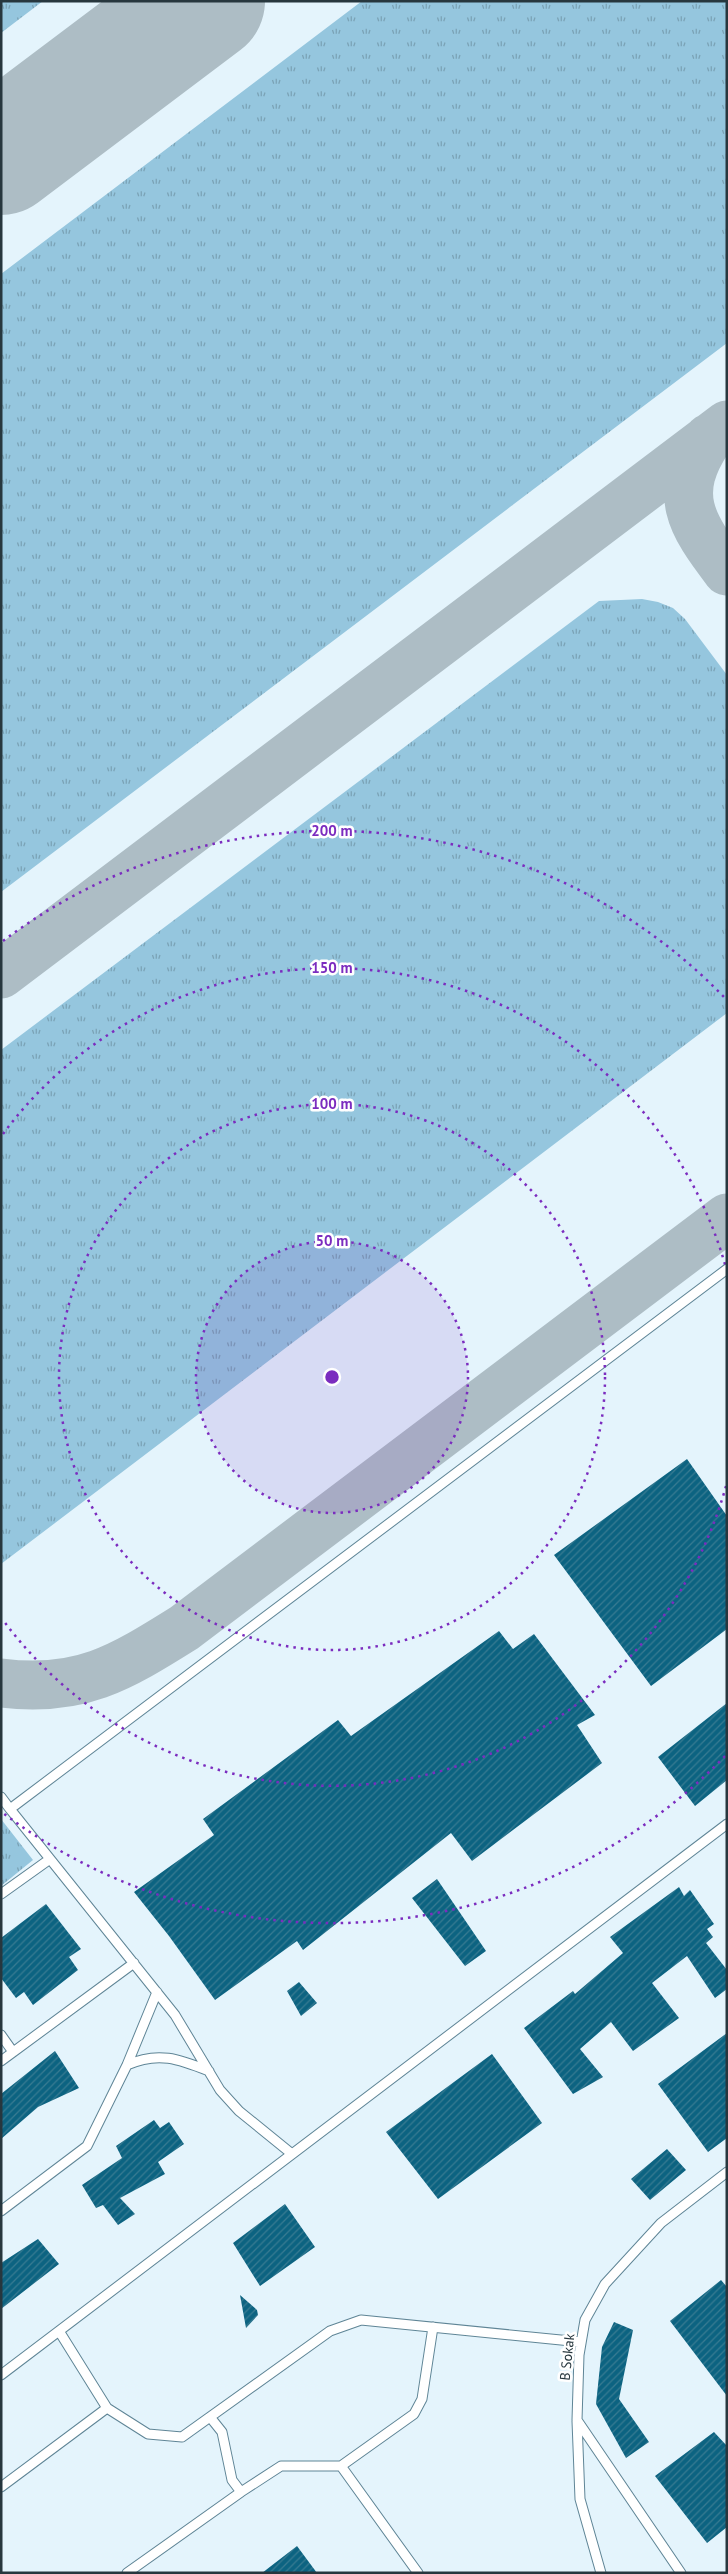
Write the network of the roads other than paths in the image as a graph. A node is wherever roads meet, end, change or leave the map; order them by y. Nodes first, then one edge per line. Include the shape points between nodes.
1 (727, 1269) edge
2 (1, 1798) edge
3 (6, 1809) edge
4 (727, 1824) edge
5 (50, 1859) junction
6 (1, 1894) edge
7 (134, 1963) junction
8 (157, 1992) junction
9 (1, 2035) edge
10 (13, 2052) junction
11 (1, 2061) edge
12 (127, 2065) junction
13 (209, 2071) junction
14 (292, 2154) junction
15 (727, 2172) edge
16 (1, 2211) edge
17 (433, 2327) junction
18 (59, 2331) junction
19 (581, 2342) junction
20 (1, 2375) edge
21 (107, 2408) junction
22 (210, 2416) junction
23 (577, 2420) junction
24 (341, 2466) junction
25 (1, 2487) edge
26 (241, 2492) junction
27 (127, 2573) edge
28 (418, 2573) edge
29 (601, 2573) edge
30 (681, 2573) edge

1 - 3 lane
2 - 3 lane
3 - 5 lane
4 - 14 lane
5 - 6 lane
5 - 7 lane
7 - 8 lane
7 - 10 lane
8 - 12 lane
8 - 13 lane via 175,2014
9 - 10 lane
10 - 11 lane
12 - 13 lane via 144,2057 163,2057 183,2060
12 - 16 lane via 86,2146
13 - 14 lane via 239,2112
14 - 18 lane
15 - 19 lane, B Sokak via 661,2223 604,2284 585,2320
17 - 19 lane
17 - 22 lane via 361,2320 330,2331
17 - 24 lane via 422,2399 414,2414
18 - 20 lane
18 - 21 lane
19 - 23 lane, B Sokak
21 - 22 lane via 148,2434 182,2436
21 - 25 lane
22 - 26 lane via 222,2432 232,2480
23 - 29 lane, B Sokak via 580,2499
23 - 30 lane
24 - 26 lane via 281,2466
24 - 28 lane
26 - 27 lane

